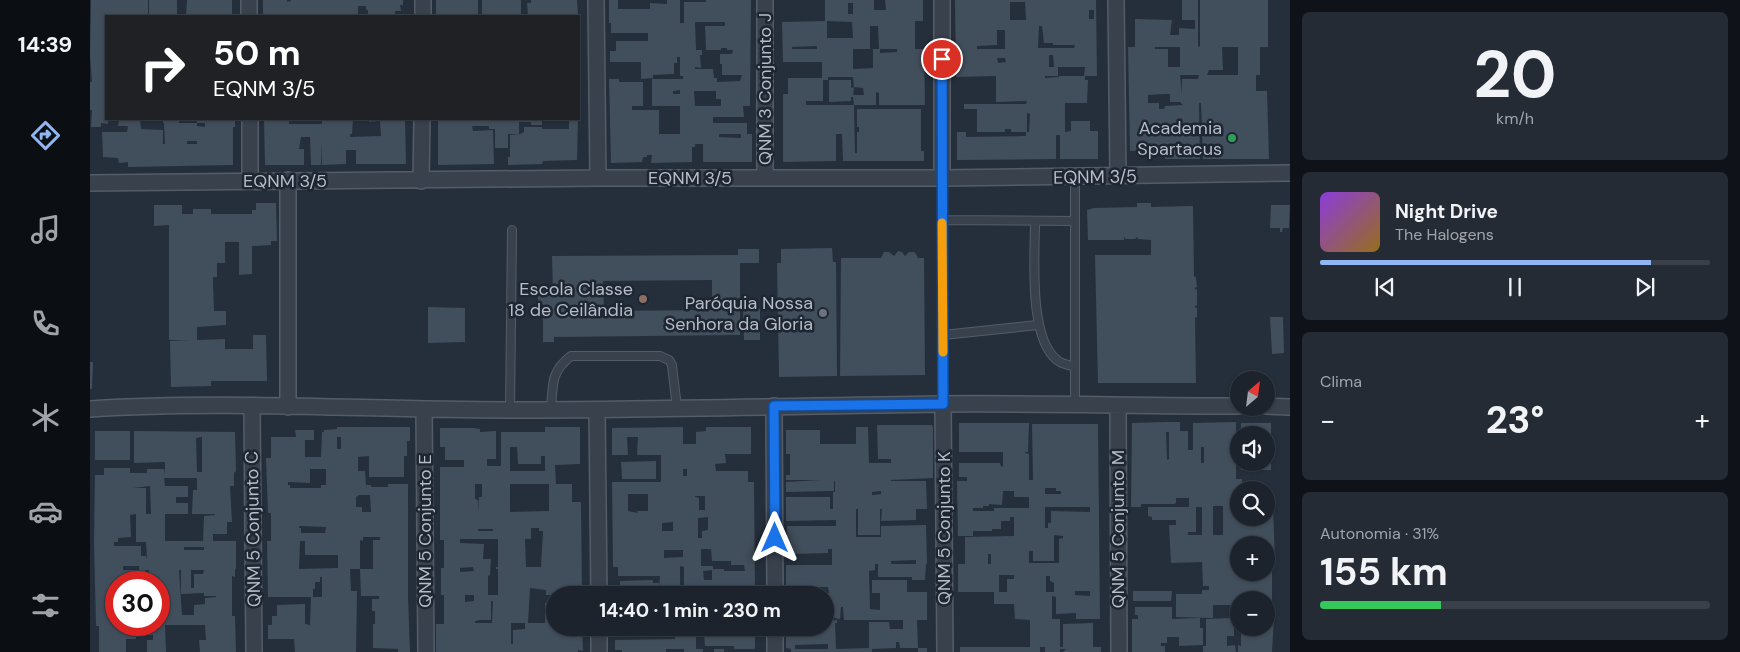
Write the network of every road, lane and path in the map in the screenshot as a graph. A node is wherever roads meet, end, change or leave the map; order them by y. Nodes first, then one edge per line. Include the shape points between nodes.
1 (249, 0) edge
2 (423, 0) edge
3 (596, 0) edge
4 (765, 0) edge
5 (942, 0) edge
6 (1116, 0) edge
7 (250, 15) edge
8 (423, 15) edge
9 (250, 120) edge
10 (422, 120) edge
11 (1290, 173) edge
12 (1118, 176) junction
13 (1075, 177) junction
14 (598, 178) junction
15 (765, 178) junction
16 (942, 178) junction
17 (288, 180) junction
18 (250, 181) junction
19 (421, 181) junction
20 (90, 183) edge
21 (942, 220) junction
22 (1034, 221) junction
23 (1074, 221) junction
24 (512, 230) dead end
25 (1038, 324) junction
26 (943, 335) junction
27 (1075, 366) junction
28 (943, 404) junction
29 (252, 406) junction
30 (774, 406) junction
31 (1075, 406) junction
32 (1118, 406) junction
33 (1230, 406) edge
34 (1275, 406) edge
35 (288, 407) junction
36 (1290, 407) edge
37 (677, 408) junction
38 (90, 410) edge
39 (424, 410) junction
40 (510, 410) junction
41 (552, 410) junction
42 (597, 410) junction
43 (599, 586) edge
44 (775, 586) edge
45 (599, 636) edge
46 (775, 636) edge
47 (254, 652) edge
48 (426, 652) edge
49 (600, 652) edge
50 (775, 652) edge
51 (945, 652) edge
52 (1119, 652) edge

1 - 7 street
2 - 8 street
3 - 14 street
4 - 15 street, QNM 3 Conjunto J
5 - 16 street
6 - 12 street
9 - 18 street
10 - 19 street
11 - 12 street, EQNM 3/5
12 - 13 street, EQNM 3/5
13 - 16 street, EQNM 3/5
13 - 23 lane
14 - 15 street, EQNM 3/5
14 - 19 street, EQNM 3/5
15 - 16 street, EQNM 3/5
16 - 21 lane
17 - 18 street, EQNM 3/5
17 - 19 street, EQNM 3/5
17 - 35 street
18 - 20 street, EQNM 3/5
21 - 22 lane
21 - 26 lane
22 - 23 lane
22 - 25 lane
23 - 27 lane
24 - 40 lane
25 - 26 lane
25 - 27 lane via 1049,351 1058,361
26 - 28 lane
27 - 31 lane
28 - 30 street
28 - 31 street
28 - 51 street, QNM 5 Conjunto K
29 - 35 street
29 - 38 street
29 - 47 street, QNM 5 Conjunto C
30 - 37 street
30 - 44 street
31 - 32 street
32 - 33 street
32 - 52 street, QNM 5 Conjunto M
34 - 36 street
35 - 39 street
37 - 41 lane via 669,360 660,356 571,356 560,364 554,379
37 - 42 street
39 - 40 street
39 - 48 street, QNM 5 Conjunto E
40 - 41 street
41 - 42 street
42 - 43 street
45 - 49 street
46 - 50 street

